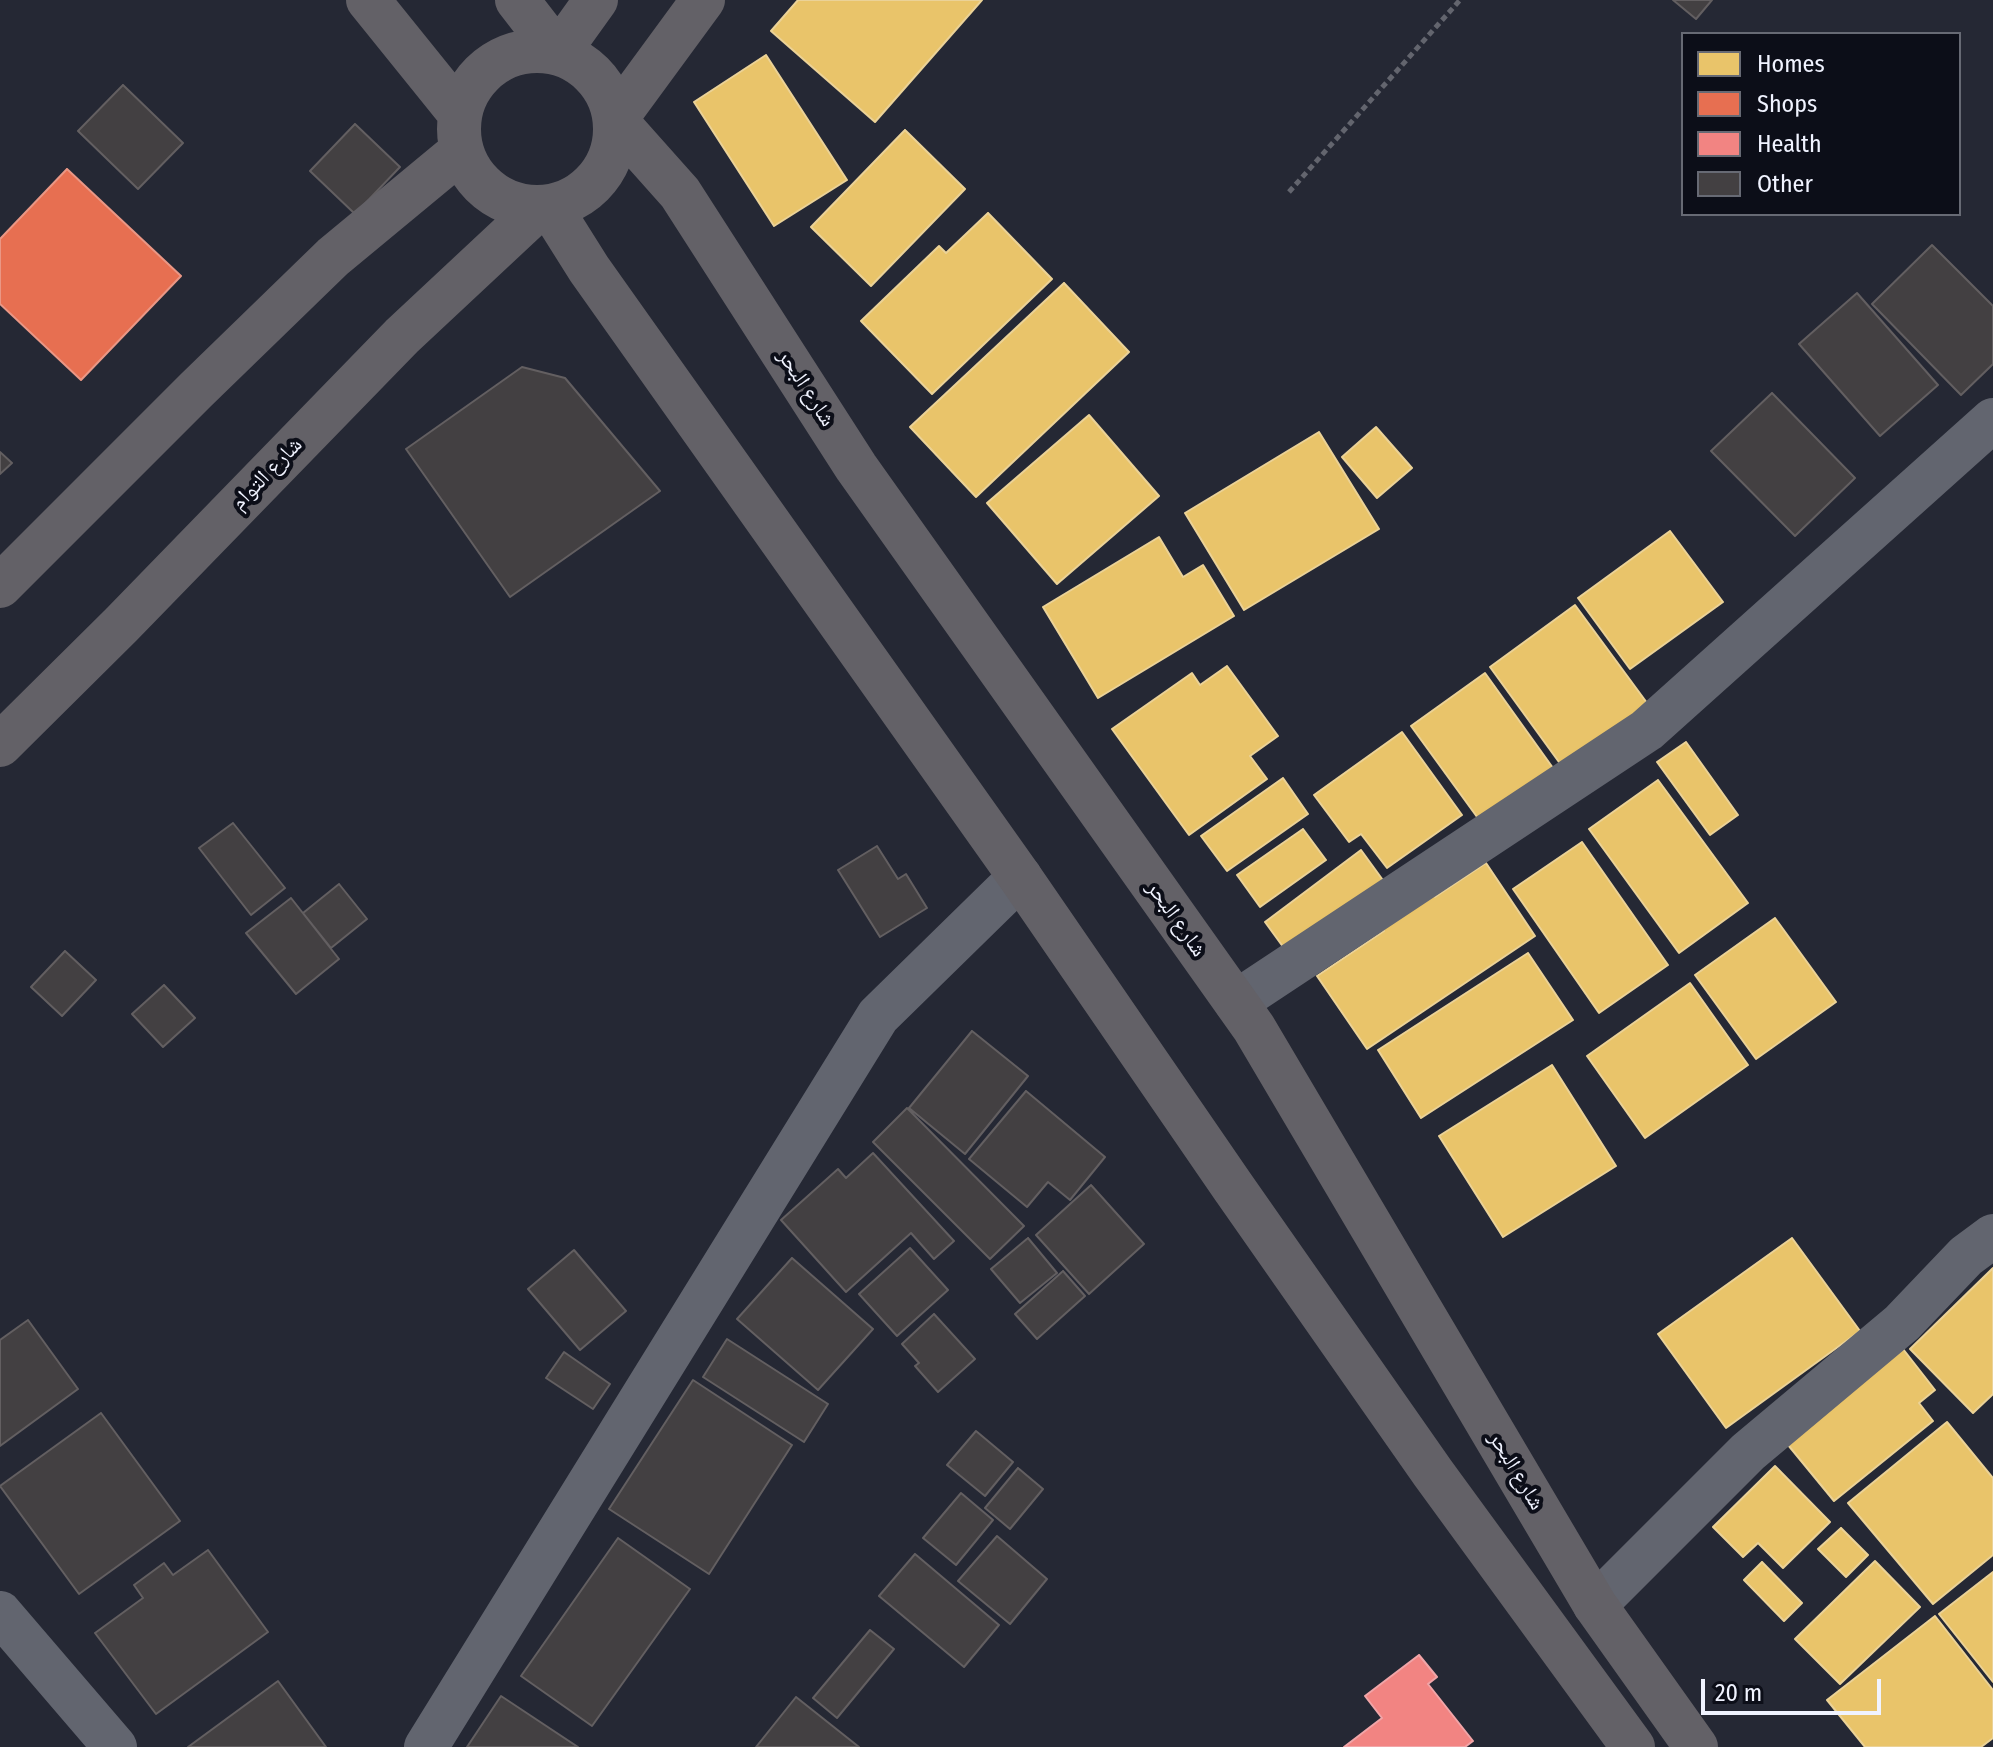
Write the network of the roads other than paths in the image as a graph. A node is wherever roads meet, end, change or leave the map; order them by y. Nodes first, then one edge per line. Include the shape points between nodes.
1 (368, 0) edge
2 (517, 0) edge
3 (596, 0) edge
4 (703, 0) edge
5 (558, 53) junction
6 (460, 132) junction
7 (544, 207) junction
8 (1993, 420) edge
9 (0, 586) edge
10 (0, 745) edge
11 (1020, 877) junction
12 (1236, 1002) junction
13 (1993, 1236) edge
14 (1595, 1605) junction
15 (0, 1613) edge
16 (115, 1747) edge
17 (426, 1747) edge
18 (1633, 1747) edge
19 (1696, 1747) edge

1 - 6 main road
2 - 5 main road
3 - 5 main road
4 - 12 main road, شارع البحر via 615,120 680,193 856,467
5 - 6 main road via 516,53 496,62 467,93
5 - 7 main road via 601,83 613,107 617,134 611,160 596,182 575,199
6 - 7 main road via 469,170 482,186 518,206
6 - 9 main road
7 - 10 main road, شارع التوام via 402,336
7 - 11 main road
8 - 12 street via 1647,730
11 - 17 street via 878,1016
11 - 18 main road via 1415,1447
12 - 14 main road, شارع البحر
13 - 14 street via 1966,1256 1902,1323 1748,1452
14 - 19 main road, شارع البحر
15 - 16 street

